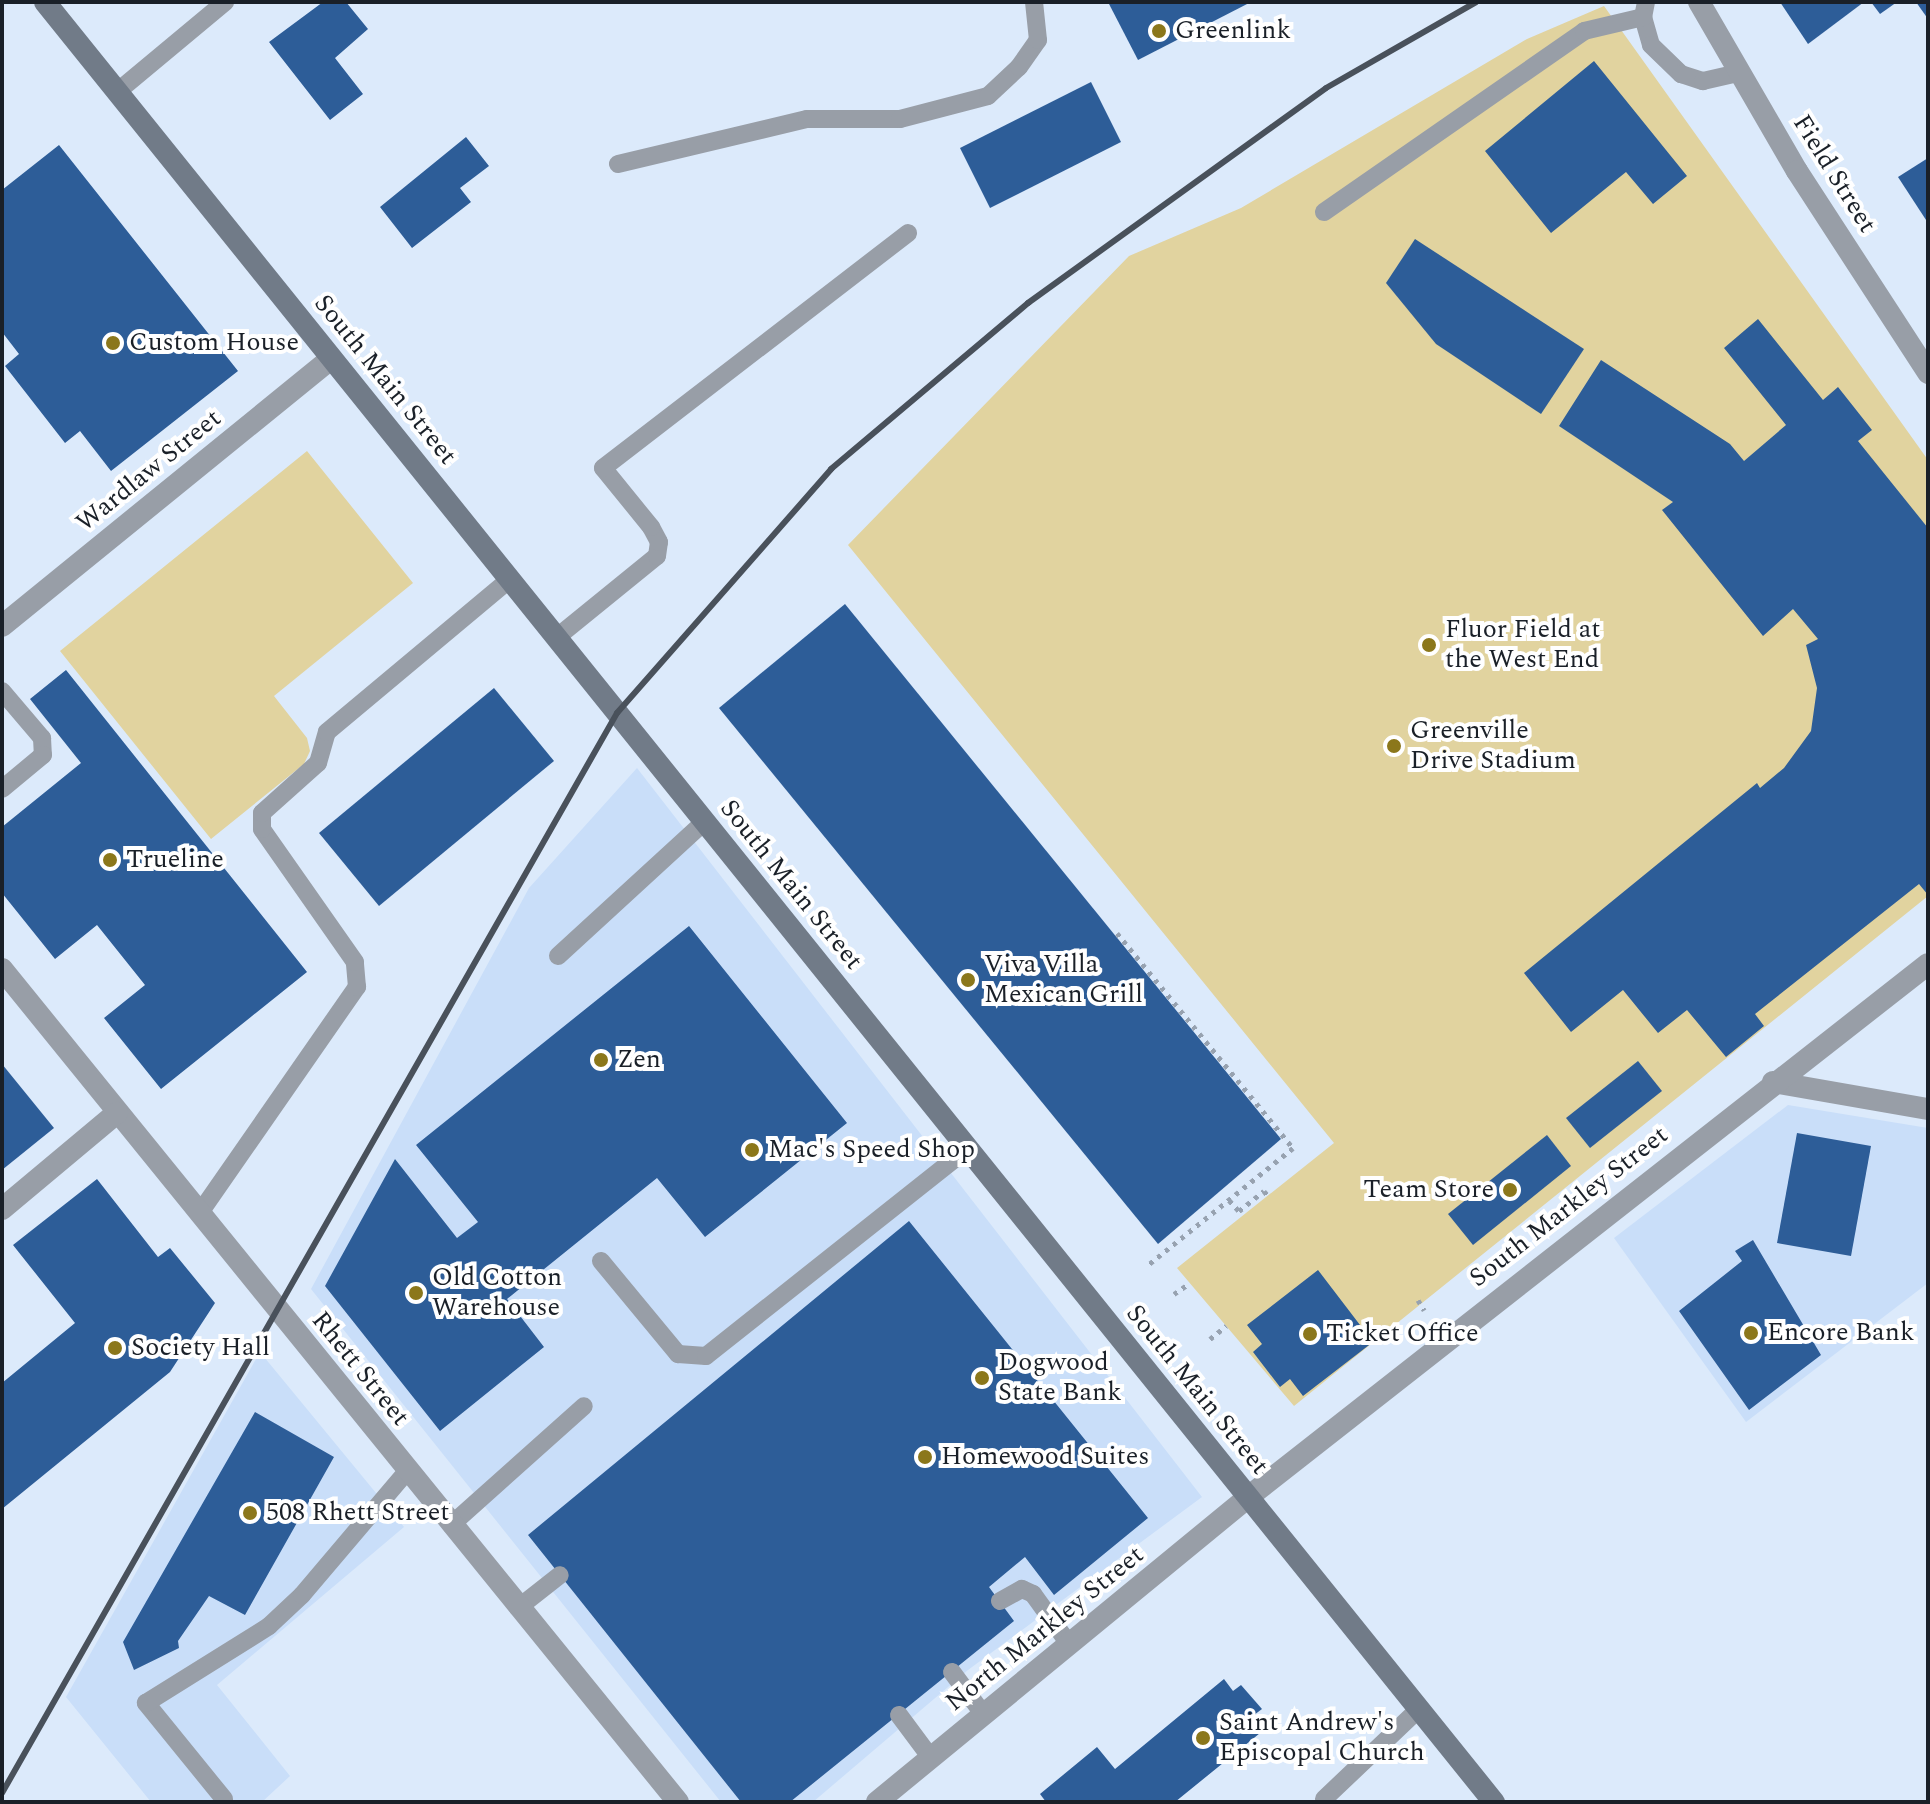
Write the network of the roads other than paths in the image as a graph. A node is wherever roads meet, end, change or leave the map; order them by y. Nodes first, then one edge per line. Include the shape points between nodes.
1 (45, 2) edge
2 (225, 2) edge
3 (1034, 2) edge
4 (1699, 2) edge
5 (1644, 9) edge
6 (1739, 73) junction
7 (117, 92) junction
8 (618, 164) dead end
9 (1324, 212) dead end
10 (908, 233) dead end
11 (331, 359) junction
12 (1928, 373) edge
13 (510, 579) junction
14 (2, 626) edge
15 (556, 638) junction
16 (2, 691) edge
17 (2, 789) edge
18 (704, 822) junction
19 (558, 956) dead end
20 (1928, 964) edge
21 (2, 969) edge
22 (1773, 1082) junction
23 (1928, 1109) edge
24 (117, 1113) junction
25 (967, 1149) junction
26 (2, 1209) edge
27 (199, 1214) junction
28 (601, 1261) dead end
29 (584, 1406) dead end
30 (407, 1471) junction
31 (1247, 1498) junction
32 (451, 1525) junction
33 (560, 1575) dead end
34 (1000, 1601) dead end
35 (518, 1608) junction
36 (1069, 1644) junction
37 (952, 1672) dead end
38 (1419, 1709) junction
39 (899, 1715) dead end
40 (984, 1715) junction
41 (931, 1758) junction
42 (224, 1799) dead end
43 (1324, 1801) edge
44 (678, 1802) edge
45 (877, 1802) edge
46 (1494, 1802) edge

1 - 7 main road, South Main Street
2 - 7 lane
3 - 8 lane via 1038,40 988,96 900,119 807,119
4 - 6 street, Field Street
5 - 6 lane via 1651,45 1681,74 1703,81
5 - 9 lane via 1584,31
6 - 12 street, Field Street
7 - 11 main road, South Main Street
10 - 15 lane via 603,468 651,527 659,542 657,556
11 - 13 main road, South Main Street
11 - 14 street, Wardlaw Street
13 - 15 main road, South Main Street
13 - 27 lane via 327,732 318,763 262,813 262,829 355,962 357,987
15 - 18 main road, South Main Street
16 - 17 lane via 42,738 43,755
18 - 19 lane
18 - 25 main road, South Main Street
20 - 22 street, South Markley Street
21 - 24 street, Rhett Street
22 - 23 street
22 - 31 street, South Markley Street
24 - 26 street
24 - 27 street, Rhett Street
25 - 28 lane via 706,1356 678,1354
25 - 31 main road, South Main Street
27 - 30 street, Rhett Street
29 - 32 lane
30 - 32 street, Rhett Street
30 - 42 lane via 302,1595 269,1626 146,1703
31 - 36 street, North Markley Street
31 - 38 main road, South Main Street
32 - 35 street, Rhett Street
33 - 35 lane
34 - 36 lane via 1022,1589 1033,1594
35 - 44 street, Rhett Street
36 - 40 street, North Markley Street
37 - 40 lane
38 - 43 lane
38 - 46 main road, South Main Street
39 - 41 lane
40 - 41 street, North Markley Street
41 - 45 street, North Markley Street

